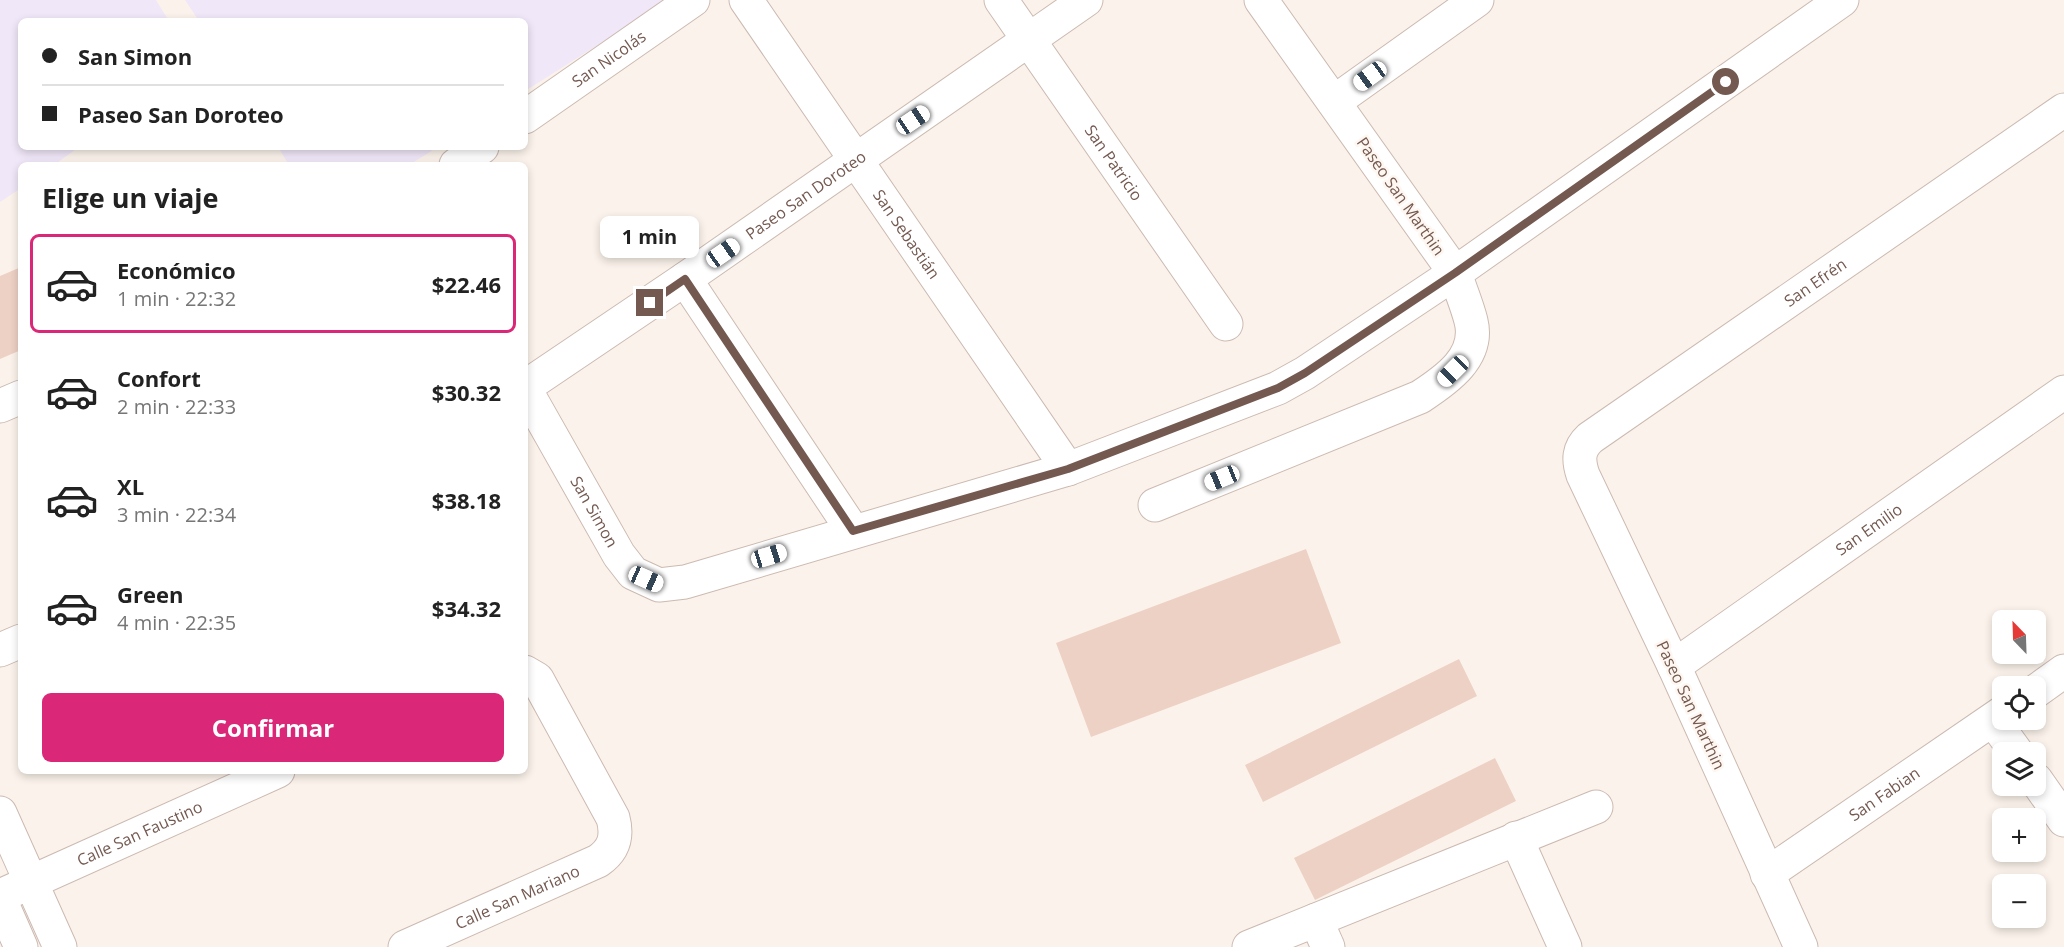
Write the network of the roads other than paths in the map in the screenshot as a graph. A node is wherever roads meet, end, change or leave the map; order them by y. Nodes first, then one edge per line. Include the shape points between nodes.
1 (693, 0) edge
2 (746, 0) edge
3 (1000, 0) edge
4 (1086, 0) edge
5 (1261, 0) edge
6 (1477, 0) edge
7 (1842, 0) edge
8 (1029, 40) junction
9 (1334, 102) junction
10 (2064, 110) edge
11 (528, 115) edge
12 (478, 150) edge
13 (855, 160) junction
14 (460, 162) edge
15 (1455, 273) junction
16 (685, 279) junction
17 (1226, 324) dead end
18 (528, 386) edge
19 (2064, 392) edge
20 (528, 393) edge
21 (18, 398) edge
22 (0, 406) edge
23 (1580, 464) joint
24 (1068, 469) junction
25 (1155, 505) dead end
26 (853, 531) junction
27 (18, 642) edge
28 (0, 650) edge
29 (1674, 666) junction
30 (2064, 671) edge
31 (528, 674) edge
32 (2046, 684) edge
33 (1992, 721) edge
34 (271, 774) edge
35 (2046, 794) edge
36 (1596, 807) dead end
37 (0, 813) edge
38 (2064, 820) edge
39 (1516, 838) junction
40 (1767, 874) junction
41 (31, 882) junction
42 (0, 897) edge
43 (1322, 933) edge
44 (21, 947) edge
45 (60, 947) edge
46 (405, 947) edge
47 (1250, 947) edge
48 (1565, 947) edge
49 (1801, 947) edge

1 - 11 street, San Nicolás
2 - 13 street, San Sebastián
3 - 8 street, San Patricio
4 - 8 street, Paseo San Doroteo
5 - 9 street, Paseo San Marthin
6 - 9 street
7 - 15 street, San Simon
8 - 13 street, Paseo San Doroteo
8 - 17 street, San Patricio
9 - 15 street, Paseo San Marthin
10 - 23 street, San Efrén via 1590,438 1583,444
12 - 14 street
13 - 16 street, Paseo San Doroteo
13 - 24 street, San Sebastián
15 - 24 street, San Simon via 1278,388
15 - 25 street, Paseo San Marthin via 1472,323 1472,345 1462,363 1445,380 1420,397
16 - 18 street, Paseo San Doroteo
16 - 26 street
19 - 29 street, San Emilio
20 - 26 street, San Simon via 619,555 633,573 659,585 685,582
21 - 22 street
23 - 29 street, Paseo San Marthin
24 - 26 street, San Simon
27 - 28 street
29 - 40 street, Paseo San Marthin
30 - 32 street
31 - 46 street, Calle San Mariano via 537,680 613,818 616,837 607,855 598,861
33 - 40 street, San Fabian
34 - 41 street, Calle San Faustino
35 - 38 street
36 - 39 street
37 - 41 street
39 - 43 street
39 - 48 street
40 - 49 street, Paseo San Marthin
41 - 42 street, Calle San Faustino
41 - 45 street
42 - 44 street
43 - 47 street

